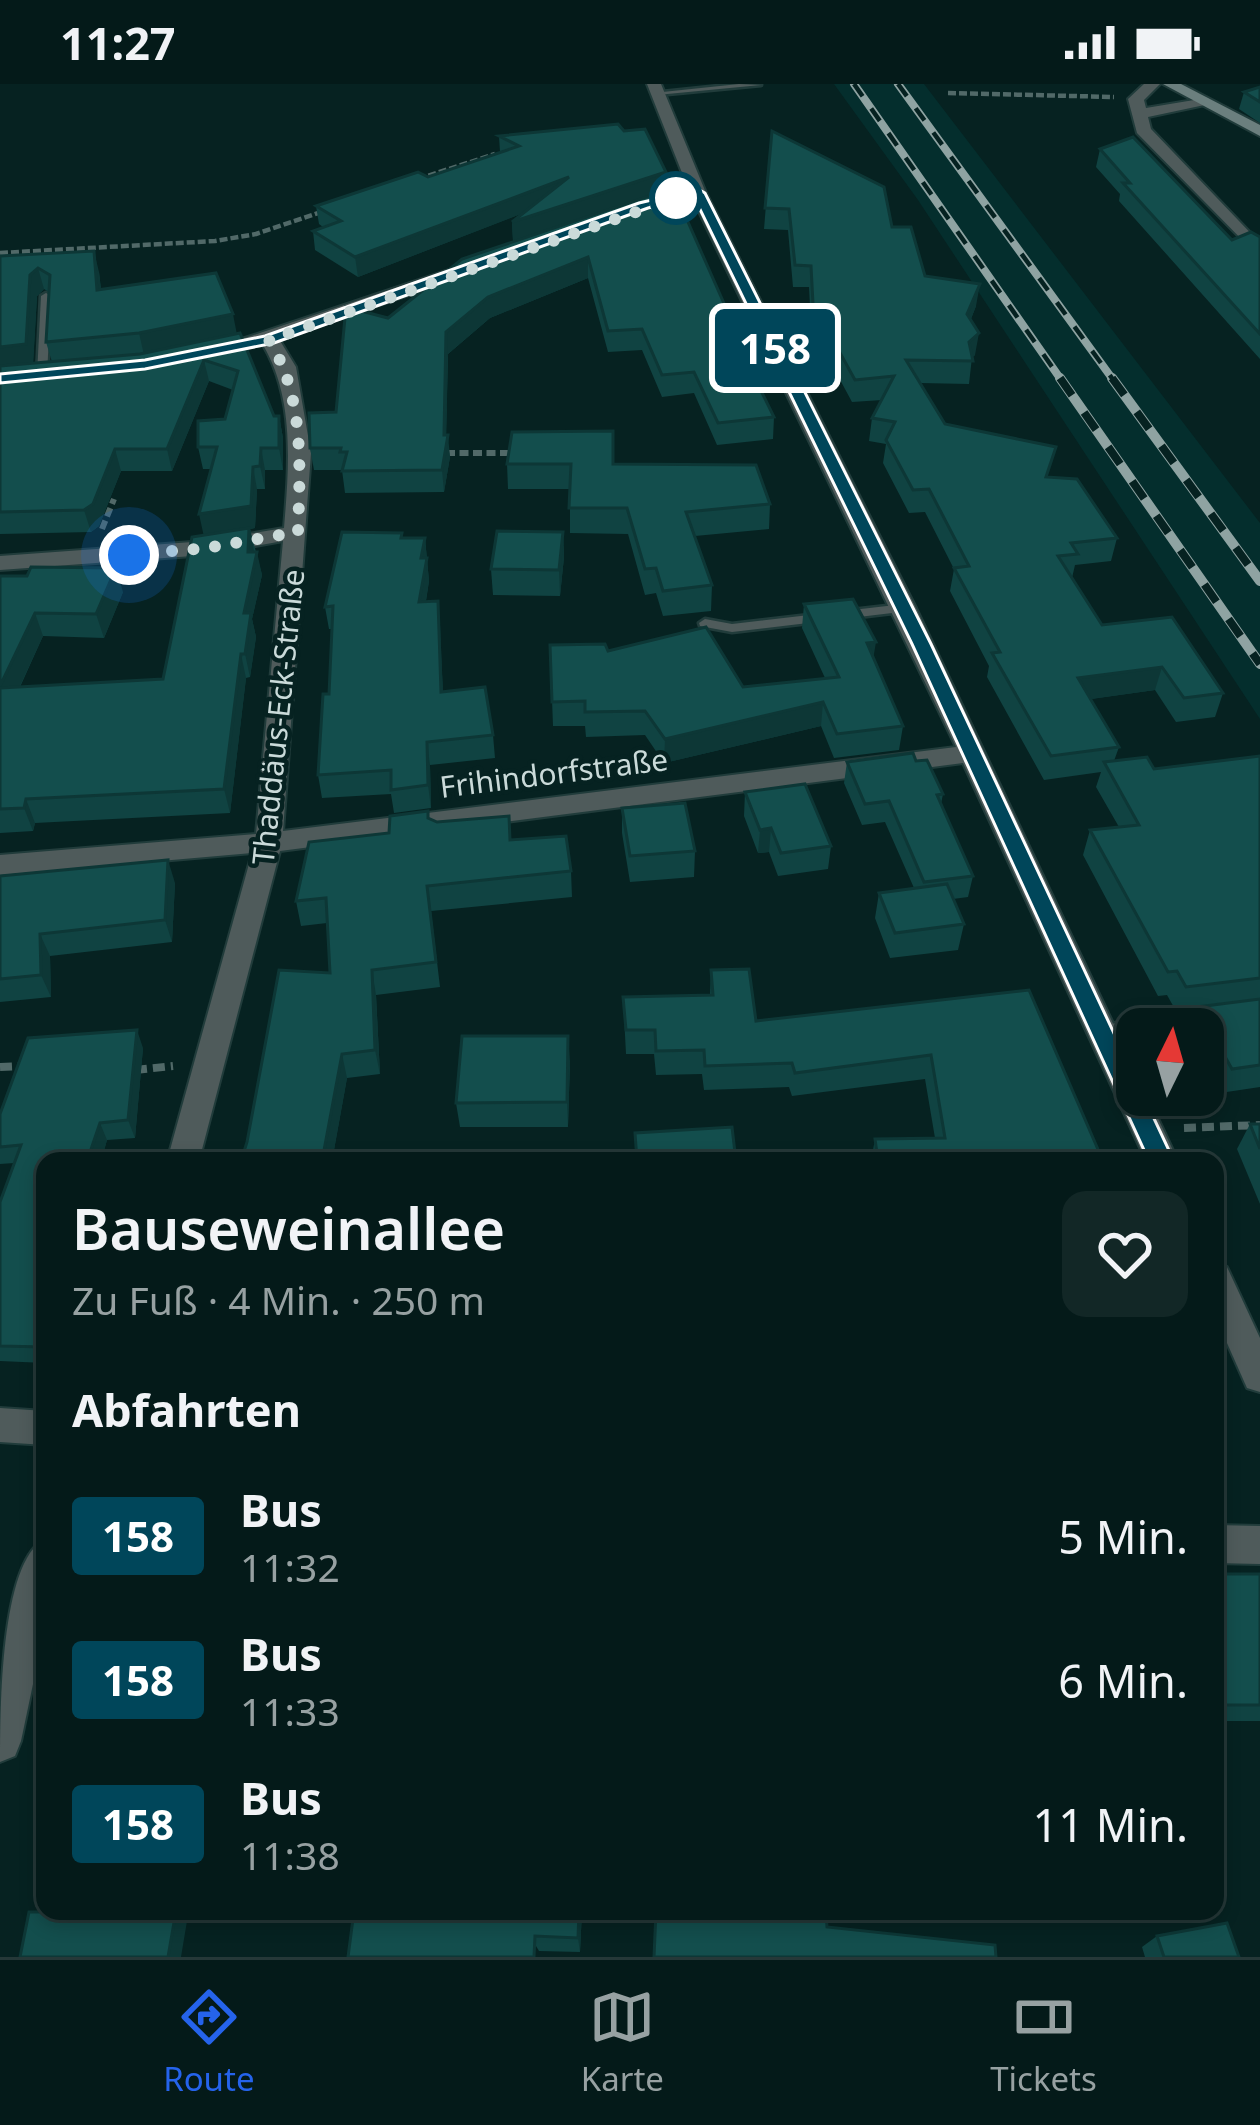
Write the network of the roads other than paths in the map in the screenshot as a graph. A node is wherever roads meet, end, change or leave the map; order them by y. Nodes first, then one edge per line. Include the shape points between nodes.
1 (1153, 84) edge
2 (1171, 84) edge
3 (757, 85) edge
4 (655, 88) edge
5 (1206, 103) junction
6 (1137, 106) junction
7 (1260, 131) edge
8 (1260, 253) edge
9 (490, 261) edge
10 (46, 296) edge
11 (269, 340) junction
12 (228, 348) edge
13 (41, 375) edge
14 (298, 532) junction
15 (0, 562) edge
16 (904, 608) junction
17 (705, 623) edge
18 (973, 753) junction
19 (269, 842) junction
20 (0, 865) edge
21 (1239, 1014) edge
22 (1102, 1030) junction
23 (185, 1152) edge
24 (1158, 1152) edge
25 (1224, 1298) edge
26 (1260, 1376) edge
27 (0, 1425) edge
28 (36, 1427) edge
29 (1224, 1544) edge
30 (1260, 1545) edge
31 (36, 1577) edge
32 (0, 1741) edge

1 - 6 street
2 - 5 street
3 - 4 lane
4 - 16 street via 688,195
5 - 6 street
5 - 7 street
6 - 8 street via 1143,130
9 - 11 street
10 - 13 lane
11 - 12 street
11 - 14 street, Thaddäus-Eck-Straße via 286,367 301,453
14 - 15 street via 206,548
14 - 19 street, Thaddäus-Eck-Straße
16 - 17 lane via 732,628
16 - 18 street
18 - 19 street, Frihindorfstraße
18 - 22 street
19 - 20 street, Frihindorfstraße
19 - 23 street, Thaddäus-Eck-Straße
21 - 22 lane
22 - 24 street
25 - 26 street
27 - 28 street
29 - 30 street
31 - 32 street

